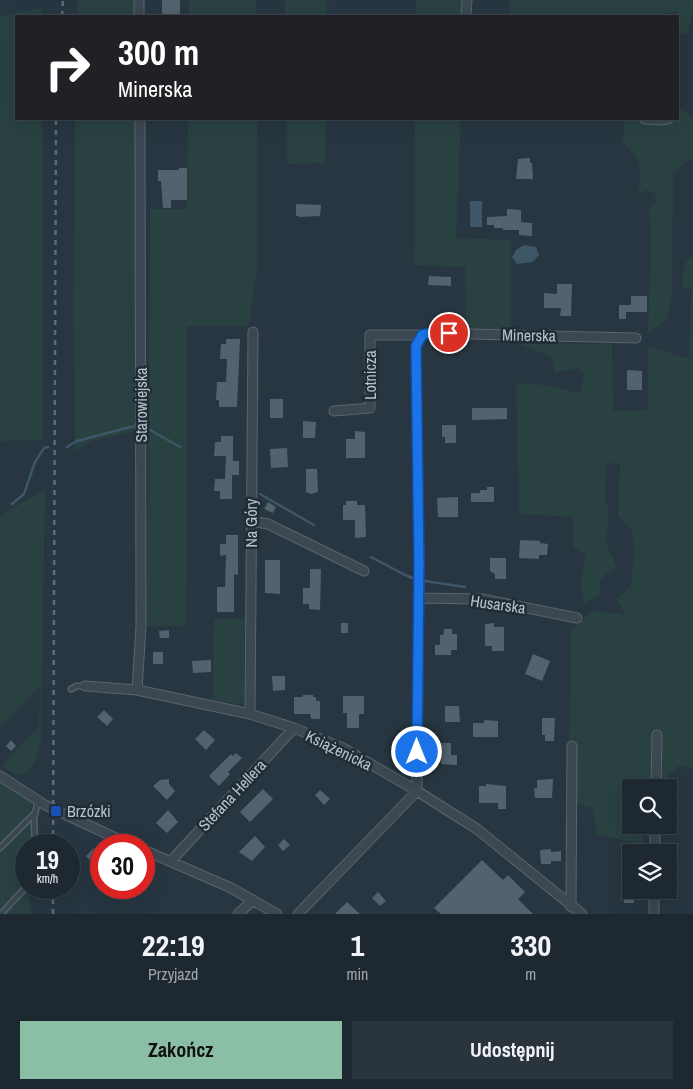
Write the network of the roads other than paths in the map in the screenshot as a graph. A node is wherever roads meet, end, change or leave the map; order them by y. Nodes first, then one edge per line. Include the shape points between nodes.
1 (139, 0) edge
2 (466, 0) edge
3 (139, 15) edge
4 (466, 15) edge
5 (140, 120) edge
6 (253, 332) dead end
7 (422, 335) junction
8 (636, 338) dead end
9 (334, 411) dead end
10 (250, 521) junction
11 (364, 571) dead end
12 (418, 598) junction
13 (578, 618) dead end
14 (85, 686) joint
15 (70, 690) dead end
16 (137, 690) junction
17 (250, 714) junction
18 (294, 728) junction
19 (656, 735) dead end
20 (572, 746) dead end
21 (0, 776) edge
22 (656, 779) edge
23 (417, 791) junction
24 (38, 800) junction
25 (34, 814) junction
26 (35, 834) edge
27 (108, 834) edge
28 (0, 848) edge
29 (155, 854) edge
30 (171, 861) junction
31 (15, 899) edge
32 (654, 899) edge
33 (253, 900) junction
34 (572, 907) junction
35 (1, 914) edge
36 (238, 914) edge
37 (277, 914) edge
38 (298, 914) edge
39 (582, 914) edge
40 (654, 914) edge

1 - 3 street
2 - 4 street
5 - 16 street, Starowiejska via 141,626
6 - 10 street, Na Góry
7 - 8 street, Minerska
7 - 9 street, Lotnicza via 370,335 370,408
7 - 12 street via 416,346
10 - 11 street via 268,524
10 - 17 street, Na Góry
12 - 13 street, Husarska via 482,599
12 - 23 street
14 - 15 lane
14 - 16 street, Książenicka
16 - 17 street, Książenicka
17 - 18 street, Książenicka
18 - 23 street, Książenicka via 343,748
18 - 30 street, Stefana Hellera
19 - 22 street
20 - 34 street
21 - 24 street
23 - 34 street, Książenicka via 477,829
23 - 38 street
24 - 25 lane
24 - 27 street
25 - 26 lane
25 - 28 lane
29 - 30 street
30 - 33 street
31 - 35 lane
32 - 40 street
33 - 36 street
33 - 37 street
34 - 39 street, Książenicka

